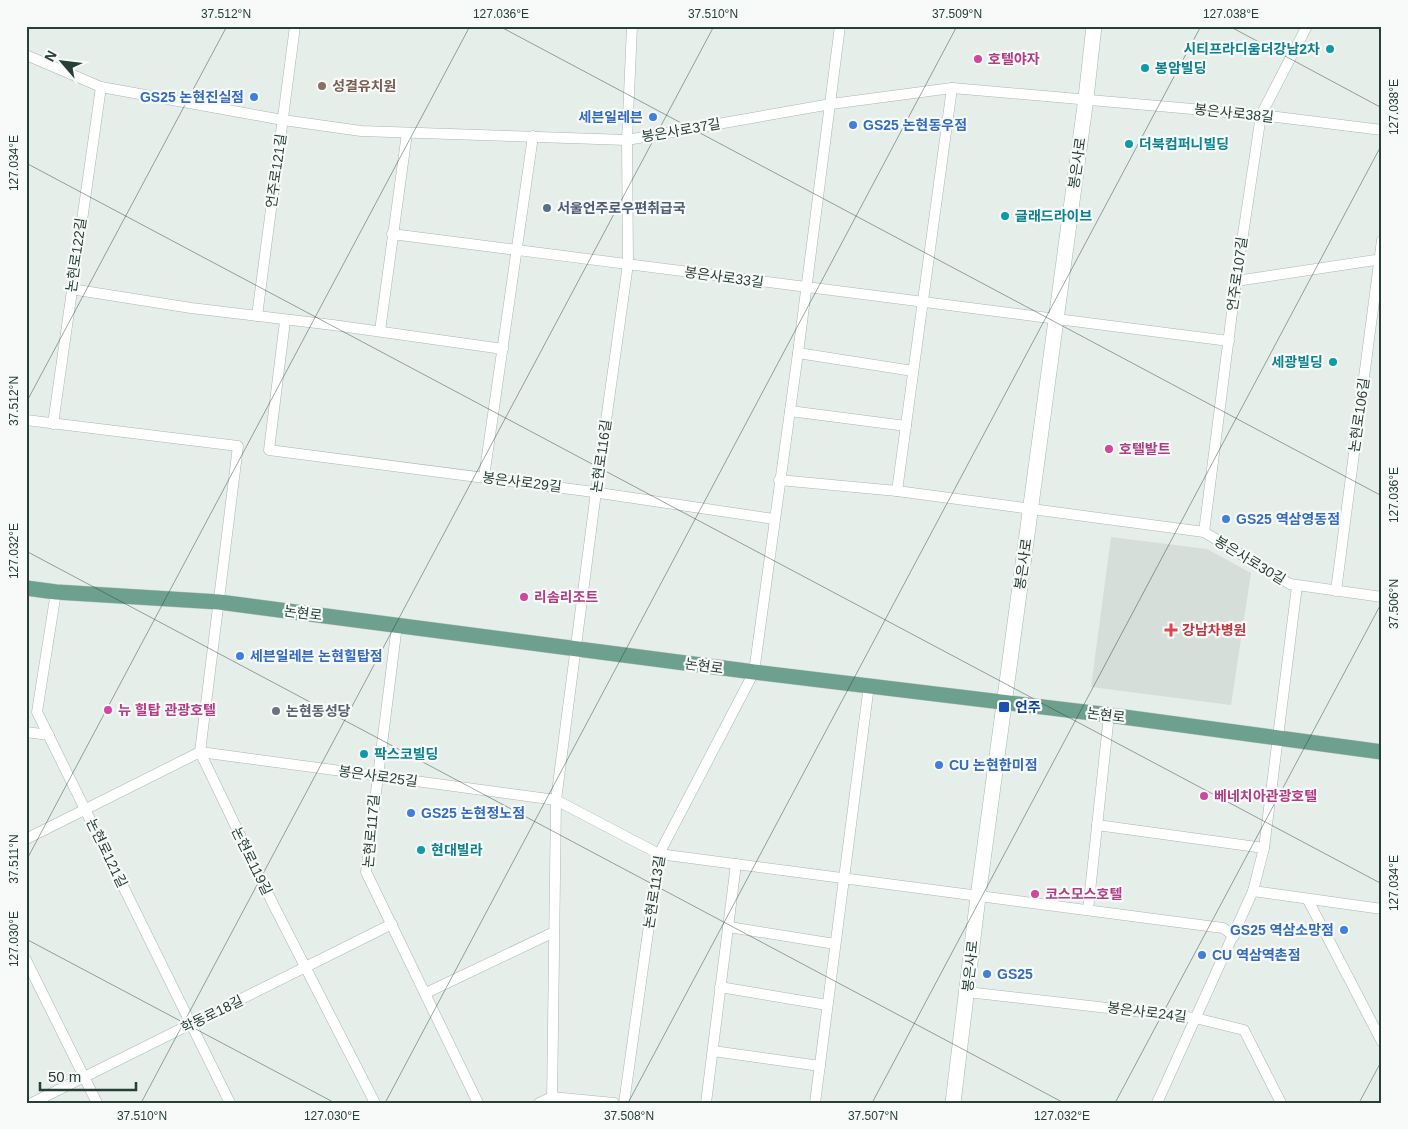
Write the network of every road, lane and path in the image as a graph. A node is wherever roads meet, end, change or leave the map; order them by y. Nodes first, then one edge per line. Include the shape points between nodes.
1 (295, 26) edge
2 (632, 26) edge
3 (840, 26) edge
4 (1094, 26) edge
5 (1307, 26) edge
6 (26, 55) edge
7 (101, 87) junction
8 (952, 88) junction
9 (1086, 98) junction
10 (831, 104) junction
11 (1261, 115) junction
12 (283, 120) junction
13 (1382, 130) edge
14 (407, 133) junction
15 (533, 136) junction
16 (627, 140) junction
17 (392, 234) junction
18 (1382, 240) edge
19 (516, 249) junction
20 (1381, 260) edge
21 (628, 264) junction
22 (1236, 281) junction
23 (807, 288) junction
24 (71, 289) junction
25 (923, 302) junction
26 (257, 316) junction
27 (285, 320) junction
28 (1056, 320) junction
29 (380, 331) junction
30 (1228, 341) junction
31 (503, 349) junction
32 (798, 353) junction
33 (913, 371) junction
34 (790, 411) junction
35 (26, 420) edge
36 (53, 424) junction
37 (906, 426) junction
38 (484, 477) junction
39 (780, 480) junction
40 (897, 491) junction
41 (596, 492) junction
42 (1030, 510) junction
43 (774, 519) junction
44 (1204, 532) junction
45 (1297, 586) junction
46 (26, 588) edge
47 (1336, 591) junction
48 (56, 592) junction
49 (1382, 597) edge
50 (219, 602) junction
51 (397, 625) junction
52 (575, 649) junction
53 (754, 672) junction
54 (869, 685) junction
55 (1004, 704) junction
56 (1109, 715) junction
57 (26, 732) edge
58 (48, 735) junction
59 (1277, 738) junction
60 (200, 752) junction
61 (1382, 752) edge
62 (376, 776) junction
63 (556, 800) junction
64 (86, 809) junction
65 (1097, 825) junction
66 (26, 839) edge
67 (1264, 848) junction
68 (658, 854) junction
69 (736, 864) junction
70 (844, 878) junction
71 (1253, 892) junction
72 (978, 897) junction
73 (1308, 900) junction
74 (1382, 909) edge
75 (1088, 910) junction
76 (392, 924) junction
77 (729, 927) junction
78 (554, 932) junction
79 (1234, 936) junction
80 (835, 944) junction
81 (26, 960) edge
82 (306, 967) junction
83 (720, 987) junction
84 (967, 992) junction
85 (426, 993) junction
86 (828, 1005) junction
87 (1196, 1018) junction
88 (192, 1024) junction
89 (1382, 1042) edge
90 (713, 1051) junction
91 (820, 1066) junction
92 (84, 1078) junction
93 (552, 1100) edge
94 (32, 1103) edge
95 (97, 1103) edge
96 (230, 1103) edge
97 (375, 1103) edge
98 (478, 1103) edge
99 (538, 1103) edge
100 (614, 1103) edge
101 (624, 1103) edge
102 (706, 1103) edge
103 (815, 1103) edge
104 (953, 1103) edge
105 (1157, 1103) edge
106 (1281, 1103) edge

1 - 12 street, 언주로121길
2 - 16 street, 논현로116길
3 - 10 street
4 - 9 main road, 봉은사로
5 - 11 street, 언주로107길
6 - 7 street, 봉은사로37길
7 - 12 street, 봉은사로37길
7 - 24 street, 논현로122길
8 - 9 street, 봉은사로37길
8 - 10 street, 봉은사로37길
8 - 25 street
9 - 11 street, 봉은사로38길
9 - 28 main road, 봉은사로
10 - 16 street, 봉은사로37길
10 - 23 street
11 - 13 street, 봉은사로38길
11 - 22 street, 언주로107길
12 - 14 street, 봉은사로37길 via 361,131
12 - 26 street, 언주로121길
14 - 15 street, 봉은사로37길
14 - 17 street
15 - 16 street, 봉은사로37길
15 - 19 street
16 - 21 street, 논현로116길
17 - 19 street, 봉은사로33길
17 - 29 street
18 - 20 street, 논현로106길
19 - 21 street, 봉은사로33길
19 - 31 street
20 - 22 street
20 - 47 street, 논현로106길
21 - 23 street, 봉은사로33길
21 - 41 street, 논현로116길
22 - 30 street, 언주로107길
23 - 25 street, 봉은사로33길
23 - 32 street
24 - 26 street
24 - 36 street, 논현로122길
25 - 28 street, 봉은사로33길
25 - 33 street
26 - 27 street
27 - 29 street
27 - 38 street, 봉은사로29길 via 269,450
28 - 30 street, 봉은사로33길
28 - 42 main road, 봉은사로
29 - 31 street
30 - 44 street, 언주로107길
31 - 38 street
32 - 33 street
32 - 34 street
33 - 37 street
34 - 37 street
34 - 39 street
35 - 36 street
36 - 50 street via 238,446
37 - 40 street
38 - 41 street, 봉은사로29길
39 - 40 street
39 - 43 street
40 - 42 street
41 - 43 street, 봉은사로29길
41 - 52 street, 논현로116길
42 - 44 street, 봉은사로30길
42 - 55 main road, 봉은사로
43 - 53 street
44 - 45 street, 봉은사로30길
45 - 47 street, 봉은사로30길
45 - 59 street
46 - 48 main road, 논현로
47 - 49 street, 봉은사로30길
48 - 50 main road, 논현로
48 - 58 street, 논현로121길 via 37,712
50 - 51 main road, 논현로
50 - 60 street
51 - 52 main road, 논현로
51 - 62 street, 논현로117길
52 - 53 main road, 논현로
52 - 63 street, 논현로116길
53 - 54 main road, 논현로
53 - 68 street, 논현로113길
54 - 55 main road, 논현로
54 - 70 street
55 - 56 main road, 논현로
55 - 72 main road, 봉은사로
56 - 59 main road, 논현로
56 - 65 street
57 - 58 street
58 - 64 street, 논현로121길
59 - 61 main road, 논현로
59 - 67 street
60 - 62 street, 봉은사로25길
60 - 64 street
60 - 82 street, 논현로119길
62 - 63 street, 봉은사로25길
62 - 76 street, 논현로117길 via 366,872
63 - 68 street, 봉은사로25길
63 - 78 street, 논현로116길
64 - 66 street
64 - 88 street, 논현로121길
65 - 67 street
65 - 75 street
67 - 71 street
68 - 69 street, 봉은사로25길
68 - 101 street, 논현로113길
69 - 70 street, 봉은사로25길
69 - 77 street
70 - 72 street, 봉은사로25길
70 - 80 street
71 - 73 street
71 - 79 street
72 - 75 street, 봉은사로25길
72 - 84 main road, 봉은사로
73 - 74 street
73 - 89 street
75 - 79 street, 봉은사로25길 via 1222,928
76 - 82 street, 학동로18길
76 - 85 street, 논현로117길
77 - 80 street
77 - 83 street
78 - 85 street
78 - 93 street, 논현로116길
79 - 87 street
80 - 86 street
81 - 92 street
82 - 88 street, 학동로18길
82 - 97 street, 논현로119길
83 - 86 street
83 - 90 street
84 - 87 street, 봉은사로24길
84 - 104 main road, 봉은사로
85 - 98 street, 논현로117길
86 - 91 street
87 - 105 street
87 - 106 street, 봉은사로24길 via 1244,1030
88 - 92 street, 학동로18길
88 - 96 street, 논현로121길
90 - 91 street
90 - 102 street
91 - 103 street
92 - 94 street, 학동로18길
92 - 95 street
93 - 99 street
93 - 100 street

